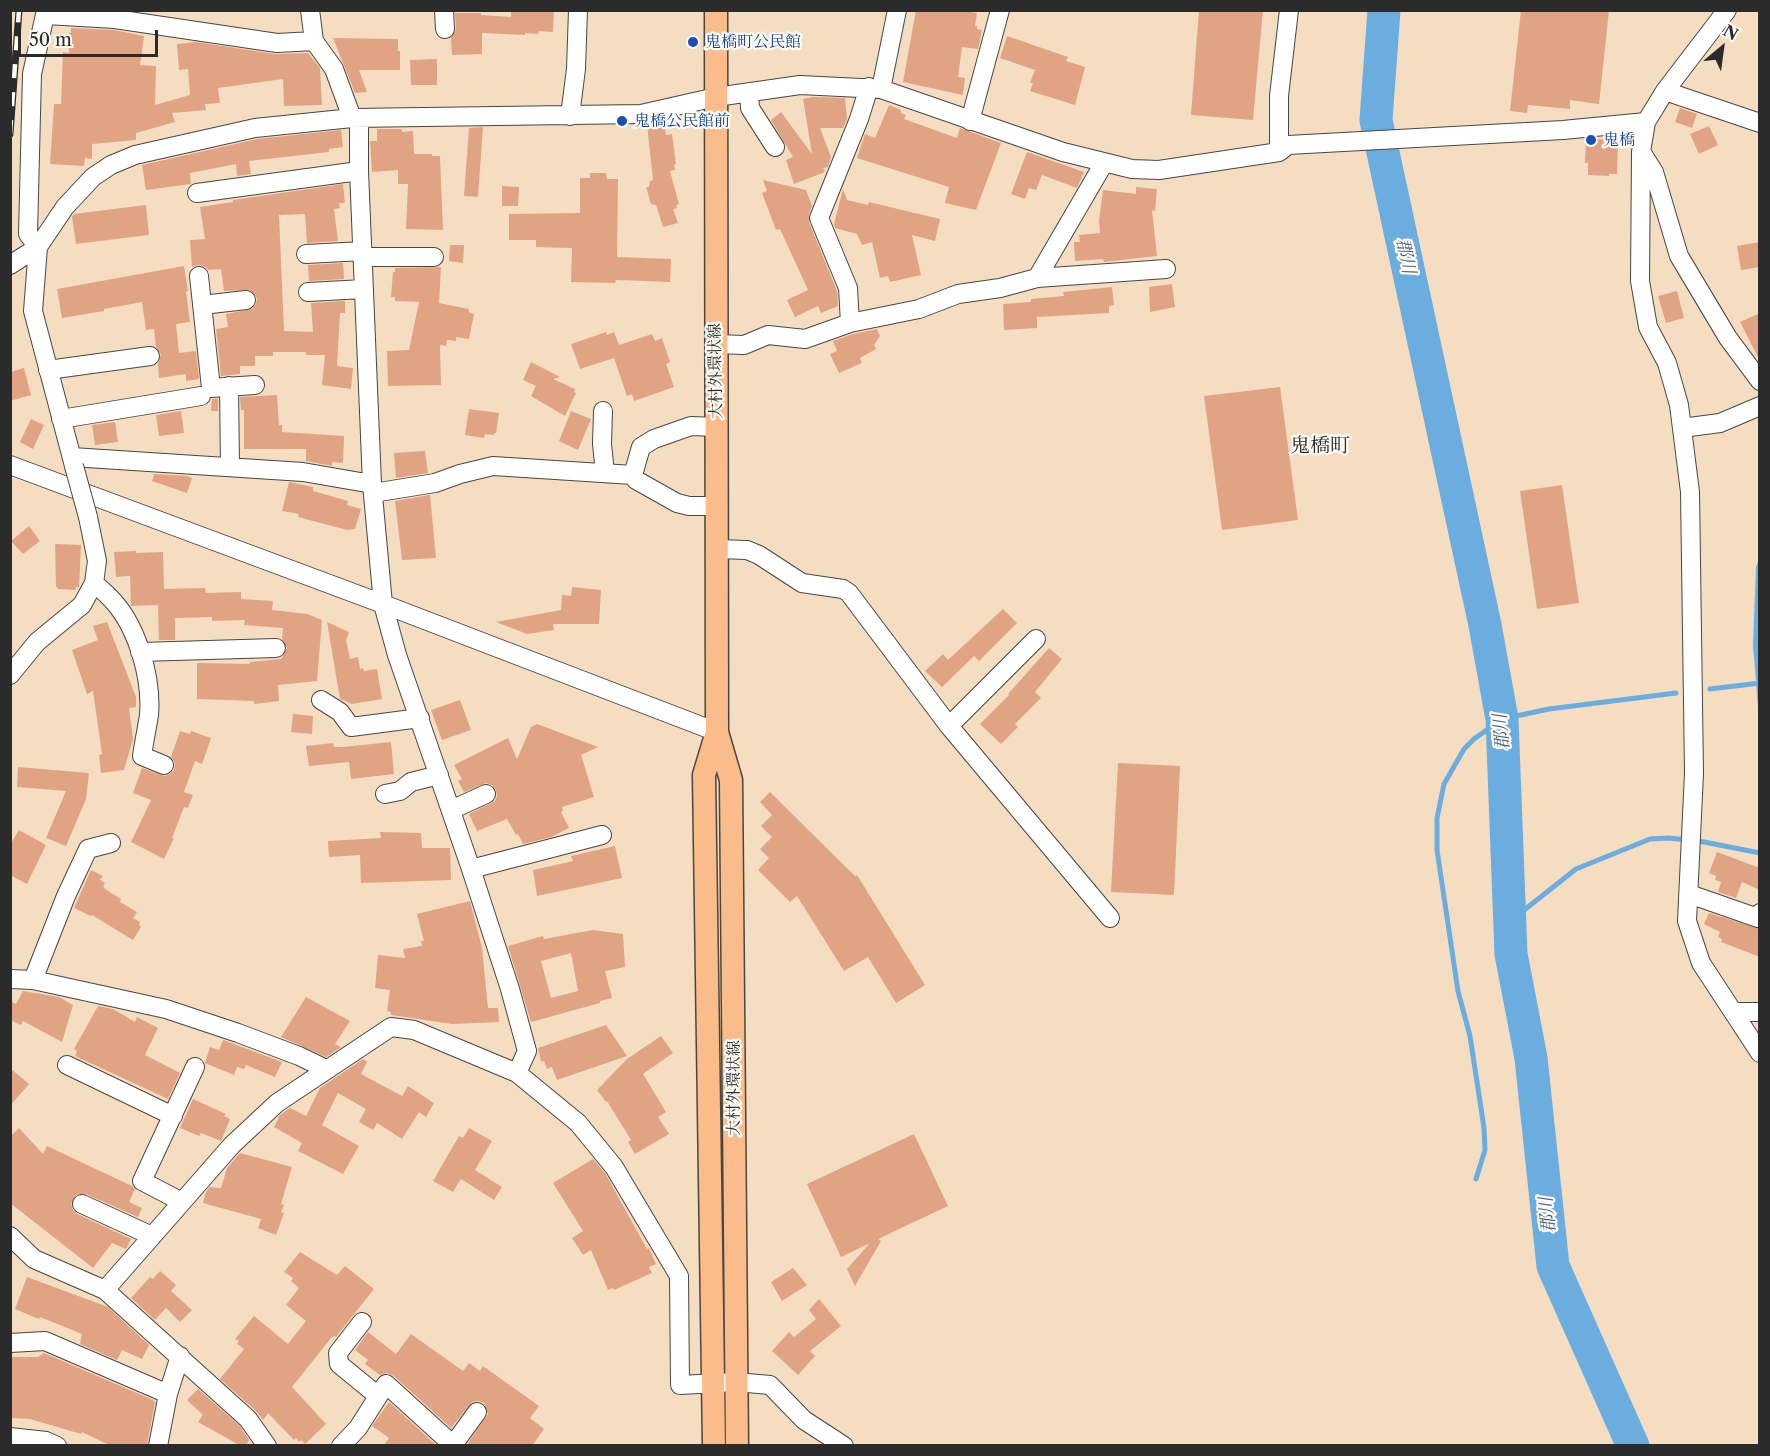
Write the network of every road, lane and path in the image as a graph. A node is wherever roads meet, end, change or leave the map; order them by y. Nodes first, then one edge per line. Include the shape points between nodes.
1 (310, 10) edge
2 (444, 10) edge
3 (578, 10) edge
4 (716, 10) edge
5 (897, 10) edge
6 (1000, 10) edge
7 (1289, 10) edge
8 (1727, 10) edge
9 (46, 13) edge
10 (445, 29) dead end
11 (314, 41) junction
12 (875, 88) junction
13 (1665, 91) junction
14 (749, 92) junction
15 (716, 97) junction
16 (570, 116) junction
17 (356, 118) junction
18 (970, 121) junction
19 (1646, 122) junction
20 (1760, 123) edge
21 (775, 147) dead end
22 (1283, 148) junction
23 (1641, 152) junction
24 (1104, 163) junction
25 (359, 171) junction
26 (197, 193) dead end
27 (38, 247) junction
28 (306, 254) dead end
29 (363, 254) junction
30 (434, 257) dead end
31 (10, 265) edge
32 (1166, 269) dead end
33 (199, 276) dead end
34 (1037, 278) junction
35 (364, 289) junction
36 (308, 292) dead end
37 (246, 300) dead end
38 (202, 305) junction
39 (850, 323) junction
40 (716, 344) junction
41 (150, 356) dead end
42 (48, 370) junction
43 (1760, 381) edge
44 (255, 385) dead end
45 (230, 386) junction
46 (201, 396) dead end
47 (1760, 406) edge
48 (603, 411) dead end
49 (61, 419) junction
50 (717, 427) junction
51 (1682, 428) junction
52 (73, 462) junction
53 (10, 465) edge
54 (230, 467) junction
55 (604, 473) junction
56 (633, 475) junction
57 (372, 489) junction
58 (717, 506) junction
59 (717, 549) junction
60 (94, 583) junction
61 (383, 604) junction
62 (1036, 639) dead end
63 (276, 648) dead end
64 (140, 652) junction
65 (10, 675) edge
66 (321, 700) dead end
67 (420, 718) junction
68 (949, 726) junction
69 (717, 732) junction
70 (165, 765) dead end
71 (439, 775) junction
72 (385, 794) dead end
73 (486, 794) dead end
74 (451, 810) junction
75 (602, 835) dead end
76 (111, 843) dead end
77 (471, 869) junction
78 (1689, 894) junction
79 (1760, 913) edge
80 (1110, 918) dead end
81 (18, 982) edge
82 (1733, 1012) junction
83 (1760, 1012) edge
84 (1760, 1053) edge
85 (67, 1065) dead end
86 (195, 1067) dead end
87 (326, 1069) junction
88 (516, 1073) junction
89 (173, 1116) junction
90 (182, 1202) junction
91 (82, 1204) dead end
92 (10, 1236) edge
93 (152, 1236) junction
94 (105, 1290) junction
95 (362, 1322) dead end
96 (10, 1343) edge
97 (180, 1356) junction
98 (736, 1382) junction
99 (713, 1384) junction
100 (168, 1394) junction
101 (378, 1396) junction
102 (477, 1412) dead end
103 (10, 1437) edge
104 (57, 1446) edge
105 (158, 1446) edge
106 (267, 1446) edge
107 (341, 1446) edge
108 (714, 1446) edge
109 (737, 1446) edge
110 (844, 1446) edge

1 - 11 street
2 - 10 street
3 - 16 street
4 - 15 main road, 大村外環状線
5 - 12 street
6 - 18 street
7 - 22 street via 1279,96
8 - 13 street
9 - 11 street via 277,43
9 - 27 street via 32,74 28,234
11 - 17 street via 334,69
12 - 14 street via 800,85
12 - 18 street
12 - 39 street via 819,218 848,288
13 - 19 street
13 - 20 street
14 - 15 street
14 - 21 street via 750,108
15 - 16 street via 641,114
15 - 40 main road, 大村外環状線
16 - 17 street
17 - 25 street
17 - 27 street via 255,128 119,161 86,184
18 - 24 street
19 - 22 street
19 - 23 street
22 - 24 street via 1159,170
23 - 43 street via 1654,172 1679,256 1728,338
23 - 51 street via 1640,281 1648,327 1667,363
24 - 34 street
25 - 26 street
25 - 29 street
27 - 31 street
27 - 42 street via 33,311
28 - 29 street
29 - 30 street
29 - 35 street
32 - 34 street
33 - 38 street
34 - 39 street
35 - 36 street
35 - 57 street
37 - 38 street
38 - 45 street via 211,388
39 - 40 street via 805,339 768,335 744,345
40 - 50 main road, 大村外環状線
41 - 42 street
42 - 49 street
44 - 45 street
45 - 54 street
46 - 49 street
47 - 51 street via 1720,423
48 - 55 street
49 - 52 street
50 - 56 street via 691,426 654,439 641,447
50 - 58 main road, 大村外環状線
51 - 78 street via 1690,504 1694,773
52 - 54 street
52 - 60 street, bridge via 97,561
53 - 61 street
54 - 57 street via 303,472
55 - 56 street
55 - 57 street via 493,466 435,483
56 - 58 street via 677,503
57 - 61 street
58 - 59 main road, 大村外環状線
59 - 68 street via 747,550 802,583 849,593
59 - 69 main road, 大村外環状線
60 - 64 street via 116,603
60 - 65 street via 82,605 37,642
61 - 67 street
61 - 69 street
62 - 68 street
63 - 64 street
64 - 70 street via 148,685 149,713 142,756
66 - 67 street via 340,712 351,728
67 - 71 street
68 - 80 street
69 - 98 main road, 大村外環状線 via 731,780
69 - 99 main road, 大村外環状線 via 704,775
71 - 72 street
71 - 74 street
73 - 74 street
74 - 77 street
75 - 77 street
76 - 81 street via 88,849
77 - 88 street via 527,1052
78 - 79 street via 1758,918
78 - 82 street via 1687,921 1701,963
81 - 87 street via 166,1009
82 - 83 street
82 - 84 street
85 - 89 street
86 - 89 street
87 - 88 street via 392,1027 414,1030
87 - 90 street via 277,1103 232,1145
88 - 99 street via 578,1123 614,1167 679,1276 680,1385
89 - 90 street via 142,1181
90 - 93 street
91 - 93 street
92 - 94 street via 34,1259
93 - 94 street
94 - 97 street
95 - 101 street via 338,1353 339,1364
96 - 100 street via 45,1341
97 - 100 street
97 - 106 street via 248,1419
98 - 99 street
98 - 109 main road, 大村外環状線
98 - 110 street via 770,1385 804,1420
99 - 108 main road, 大村外環状線
100 - 105 street
101 - 102 street via 386,1384 453,1445
101 - 107 street
103 - 104 street

